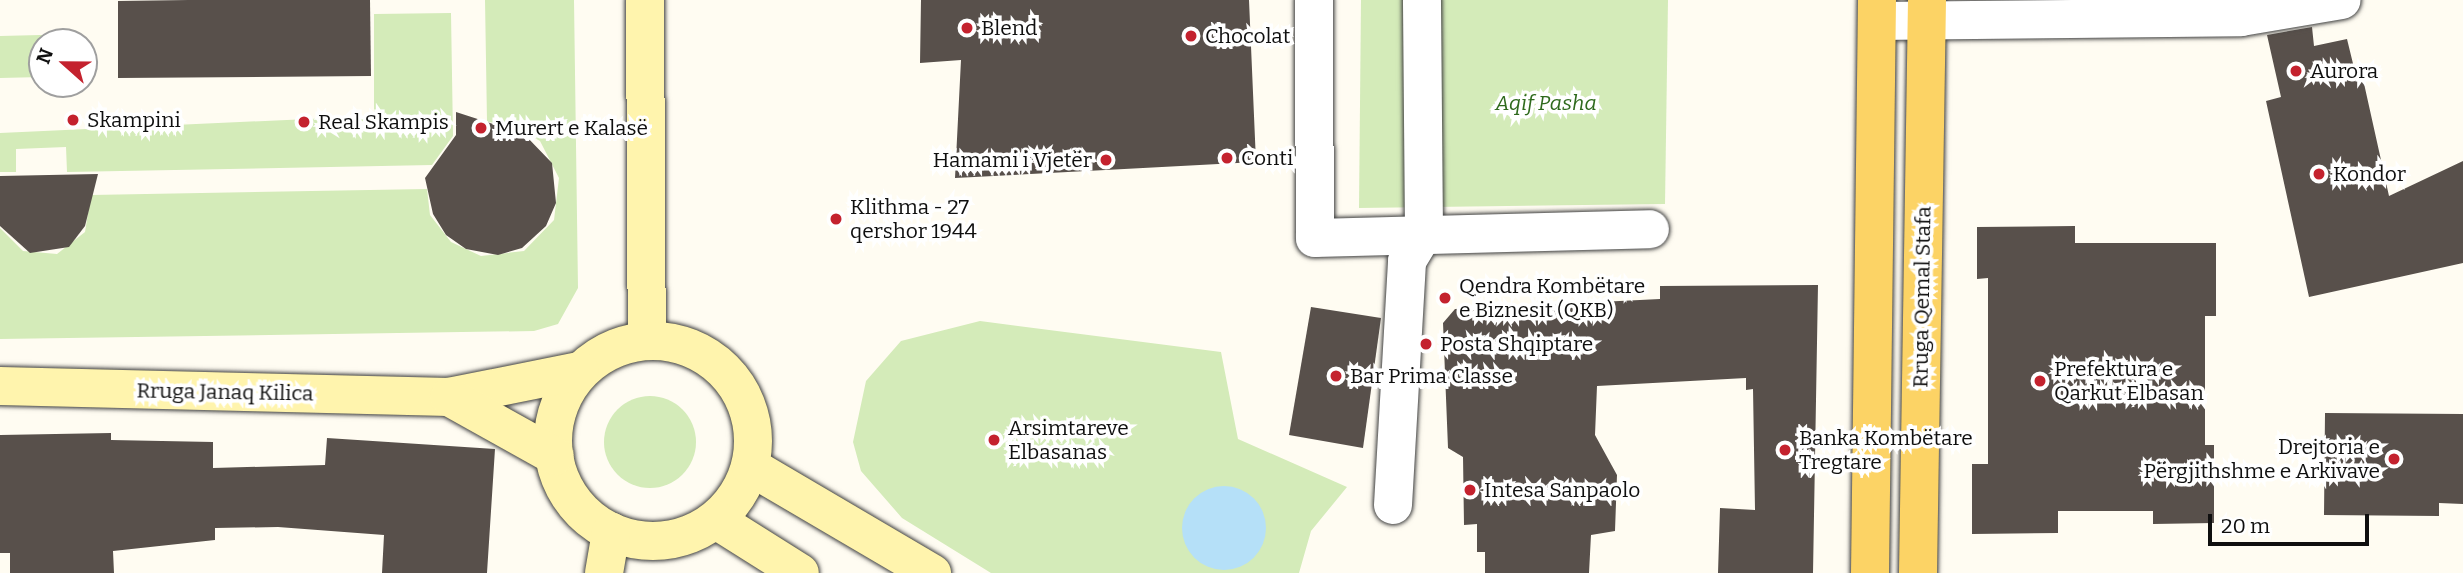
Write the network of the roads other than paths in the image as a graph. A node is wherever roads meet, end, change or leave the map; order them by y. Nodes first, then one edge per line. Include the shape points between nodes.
1 (645, 0) edge
2 (1314, 0) edge
3 (1422, 0) edge
4 (2342, 0) edge
5 (1942, 10) edge
6 (1877, 11) edge
7 (1650, 229) dead end
8 (1424, 233) junction
9 (647, 340) junction
10 (579, 371) junction
11 (0, 386) edge
12 (449, 397) junction
13 (555, 456) junction
14 (751, 467) junction
15 (1392, 505) dead end
16 (716, 520) junction
17 (611, 532) junction
18 (604, 573) edge
19 (800, 573) edge
20 (932, 573) edge
21 (1870, 573) edge
22 (1918, 573) edge

1 - 9 main road
2 - 8 street via 1315,238
3 - 8 street
4 - 5 street via 2241,18
5 - 6 street
5 - 22 main road, Rruga Qemal Stafa
6 - 21 main road
7 - 8 street
8 - 15 street via 1407,261
9 - 10 main road via 618,347
9 - 14 main road via 679,343 732,378 750,415
10 - 12 main road
10 - 13 main road via 557,412
11 - 12 main road, Rruga Janaq Kilica
12 - 13 main road
13 - 17 main road via 569,495
14 - 16 main road via 738,497
14 - 20 main road
16 - 17 main road via 665,540
16 - 19 main road
17 - 18 main road

